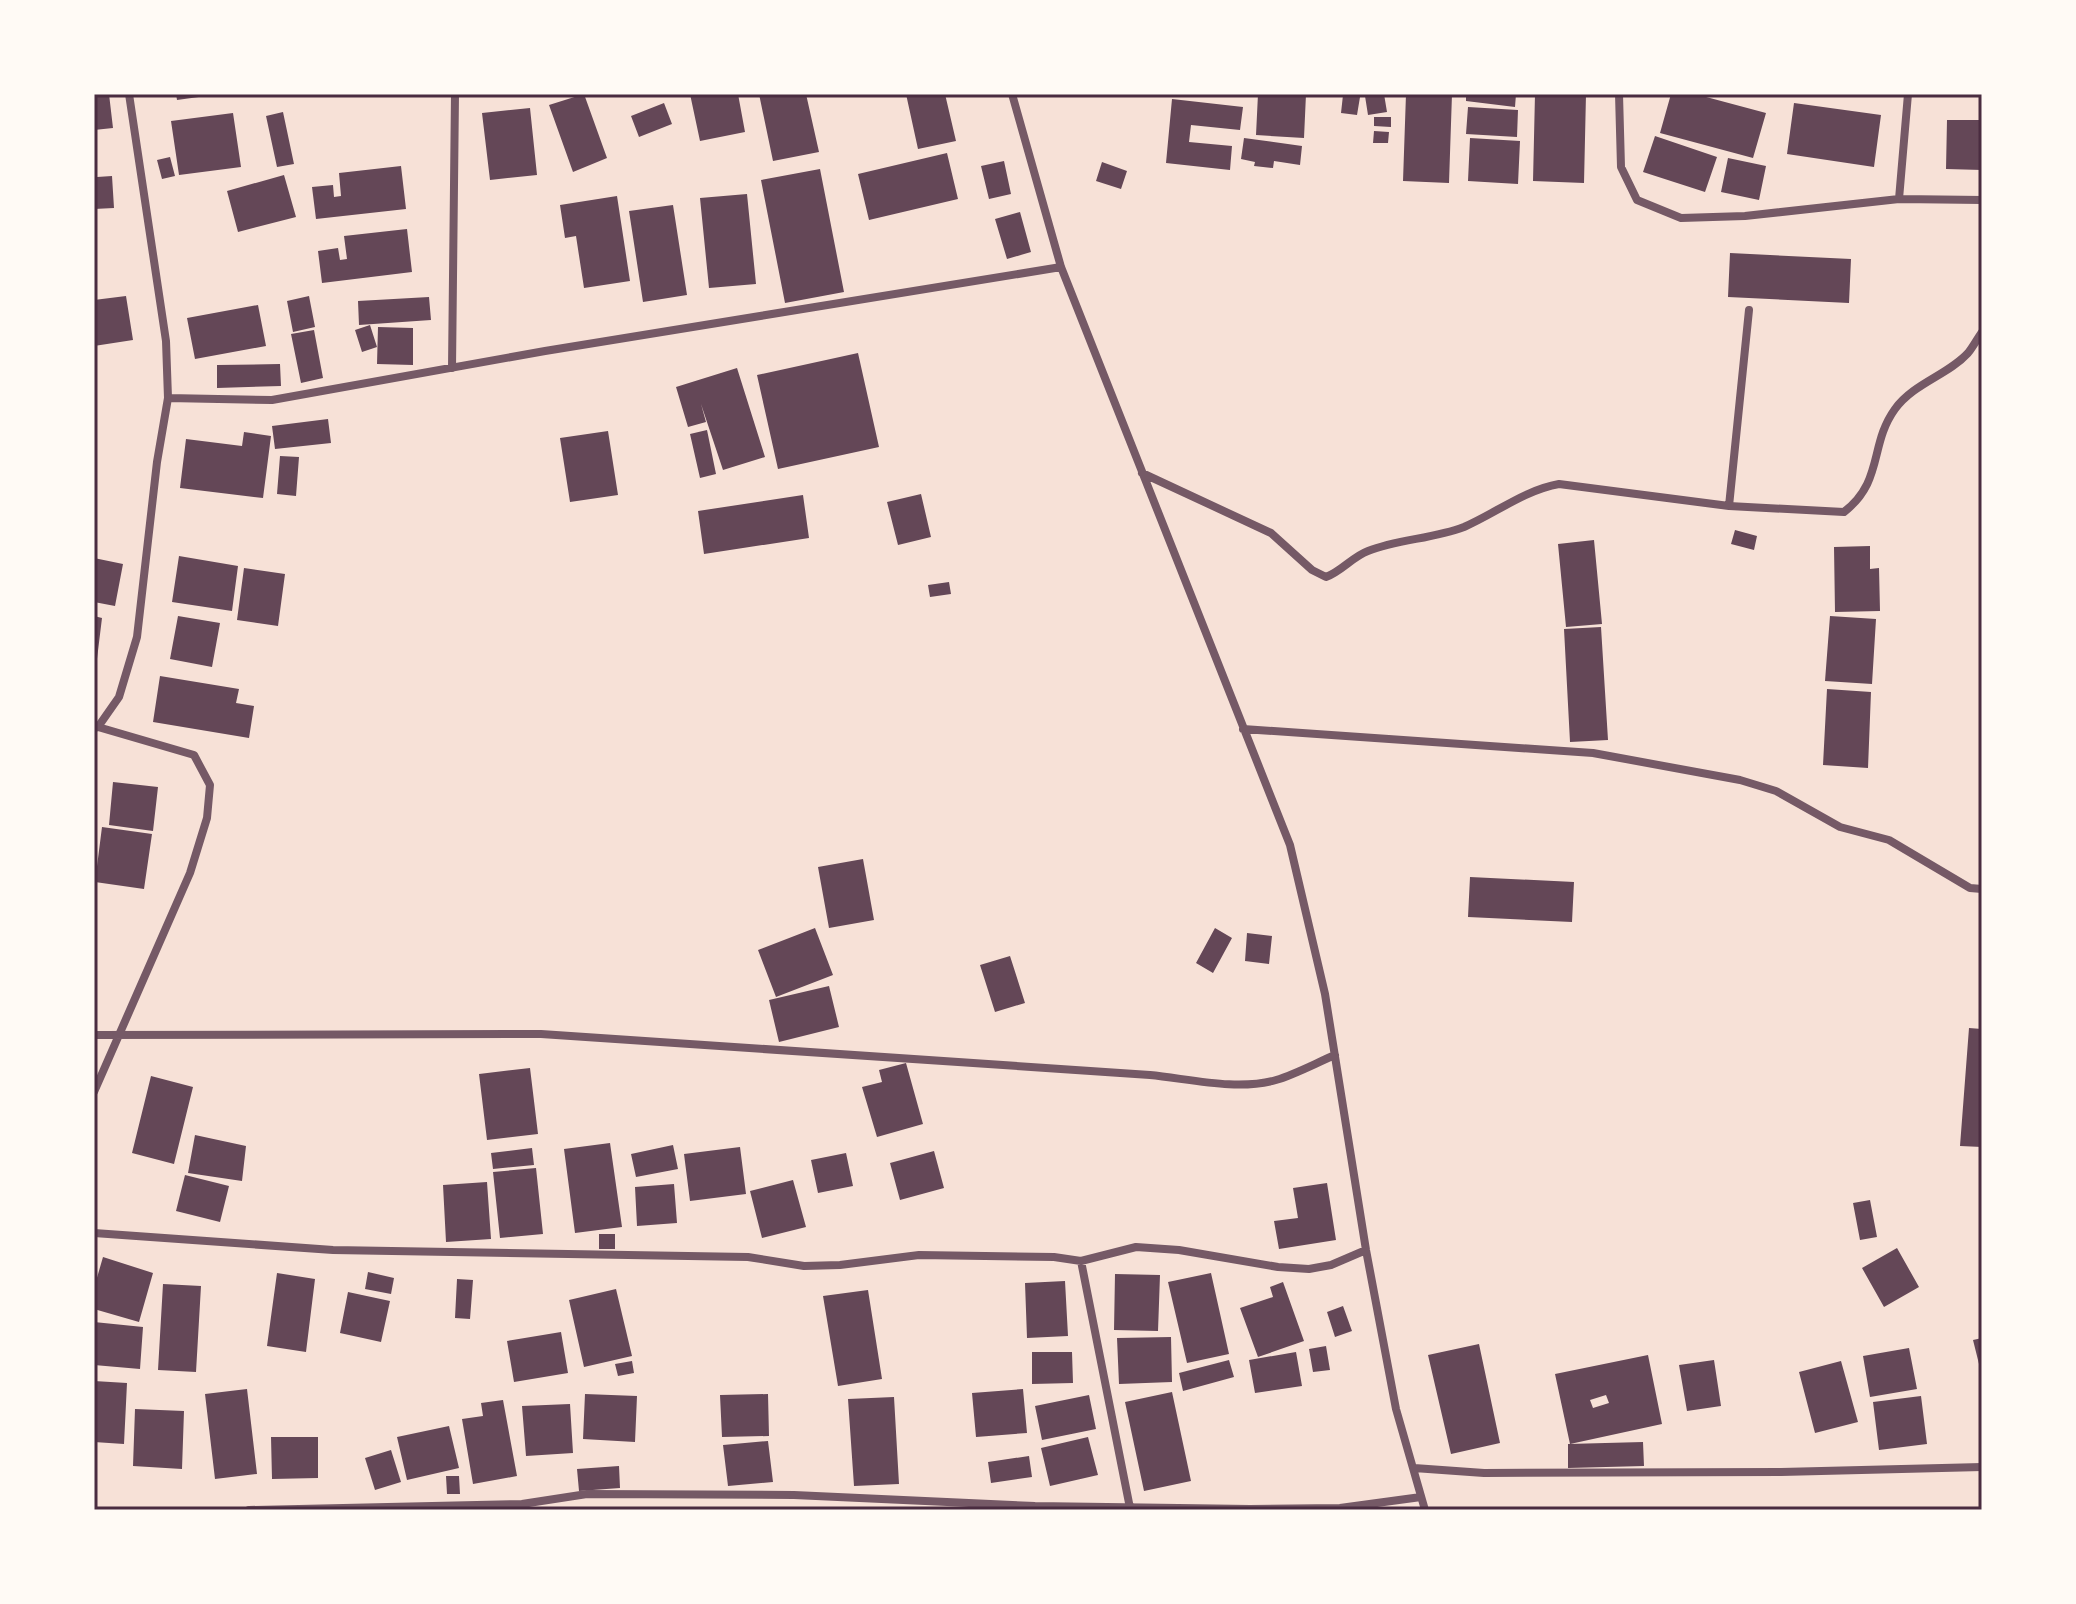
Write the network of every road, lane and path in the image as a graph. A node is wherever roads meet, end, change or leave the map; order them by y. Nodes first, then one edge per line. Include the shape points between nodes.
1 (129, 94) edge
2 (455, 94) edge
3 (1012, 94) edge
4 (1619, 94) edge
5 (1908, 94) edge
6 (1899, 199) junction
7 (1982, 200) edge
8 (1061, 267) junction
9 (1749, 310) dead end
10 (1982, 332) edge
11 (1982, 352) edge
12 (1968, 353) junction
13 (452, 368) junction
14 (168, 398) junction
15 (1142, 473) junction
16 (1729, 506) junction
17 (96, 727) edge
18 (1243, 729) junction
19 (1982, 889) edge
20 (119, 1034) junction
21 (94, 1035) edge
22 (1335, 1055) junction
23 (94, 1092) edge
24 (94, 1233) edge
25 (1366, 1250) junction
26 (1081, 1261) junction
27 (1982, 1467) edge
28 (1414, 1468) junction
29 (1421, 1497) junction
30 (1130, 1508) junction
31 (249, 1510) edge
32 (1425, 1510) edge

1 - 14 street via 166,341
2 - 13 street
3 - 8 street
4 - 6 street via 1621,167 1637,200 1681,218
5 - 6 street
6 - 7 street
8 - 13 street
8 - 15 street
9 - 16 street
10 - 12 street
11 - 12 street
12 - 16 street via 1896,408 1884,428 1871,480 1844,512
13 - 14 street via 272,400
14 - 17 street via 137,637 119,697
15 - 16 street via 1262,528 1326,577 1367,551 1462,528 1559,484
15 - 18 street
17 - 20 street via 194,755 210,785 207,818 190,873
18 - 19 street via 1593,753 1740,780 1776,791 1840,827 1889,840 1970,888
18 - 22 street via 1290,845
20 - 21 street
20 - 22 street via 541,1034 1255,1084 1278,1080
20 - 23 street
22 - 25 street
24 - 26 street via 333,1250 748,1257 804,1266 919,1255
25 - 26 street via 1309,1269 1136,1247
25 - 28 street via 1396,1409
26 - 30 street
27 - 28 street via 1484,1473
28 - 29 street
29 - 30 street via 1340,1508
29 - 32 street
30 - 31 street via 794,1495 587,1494 522,1504

